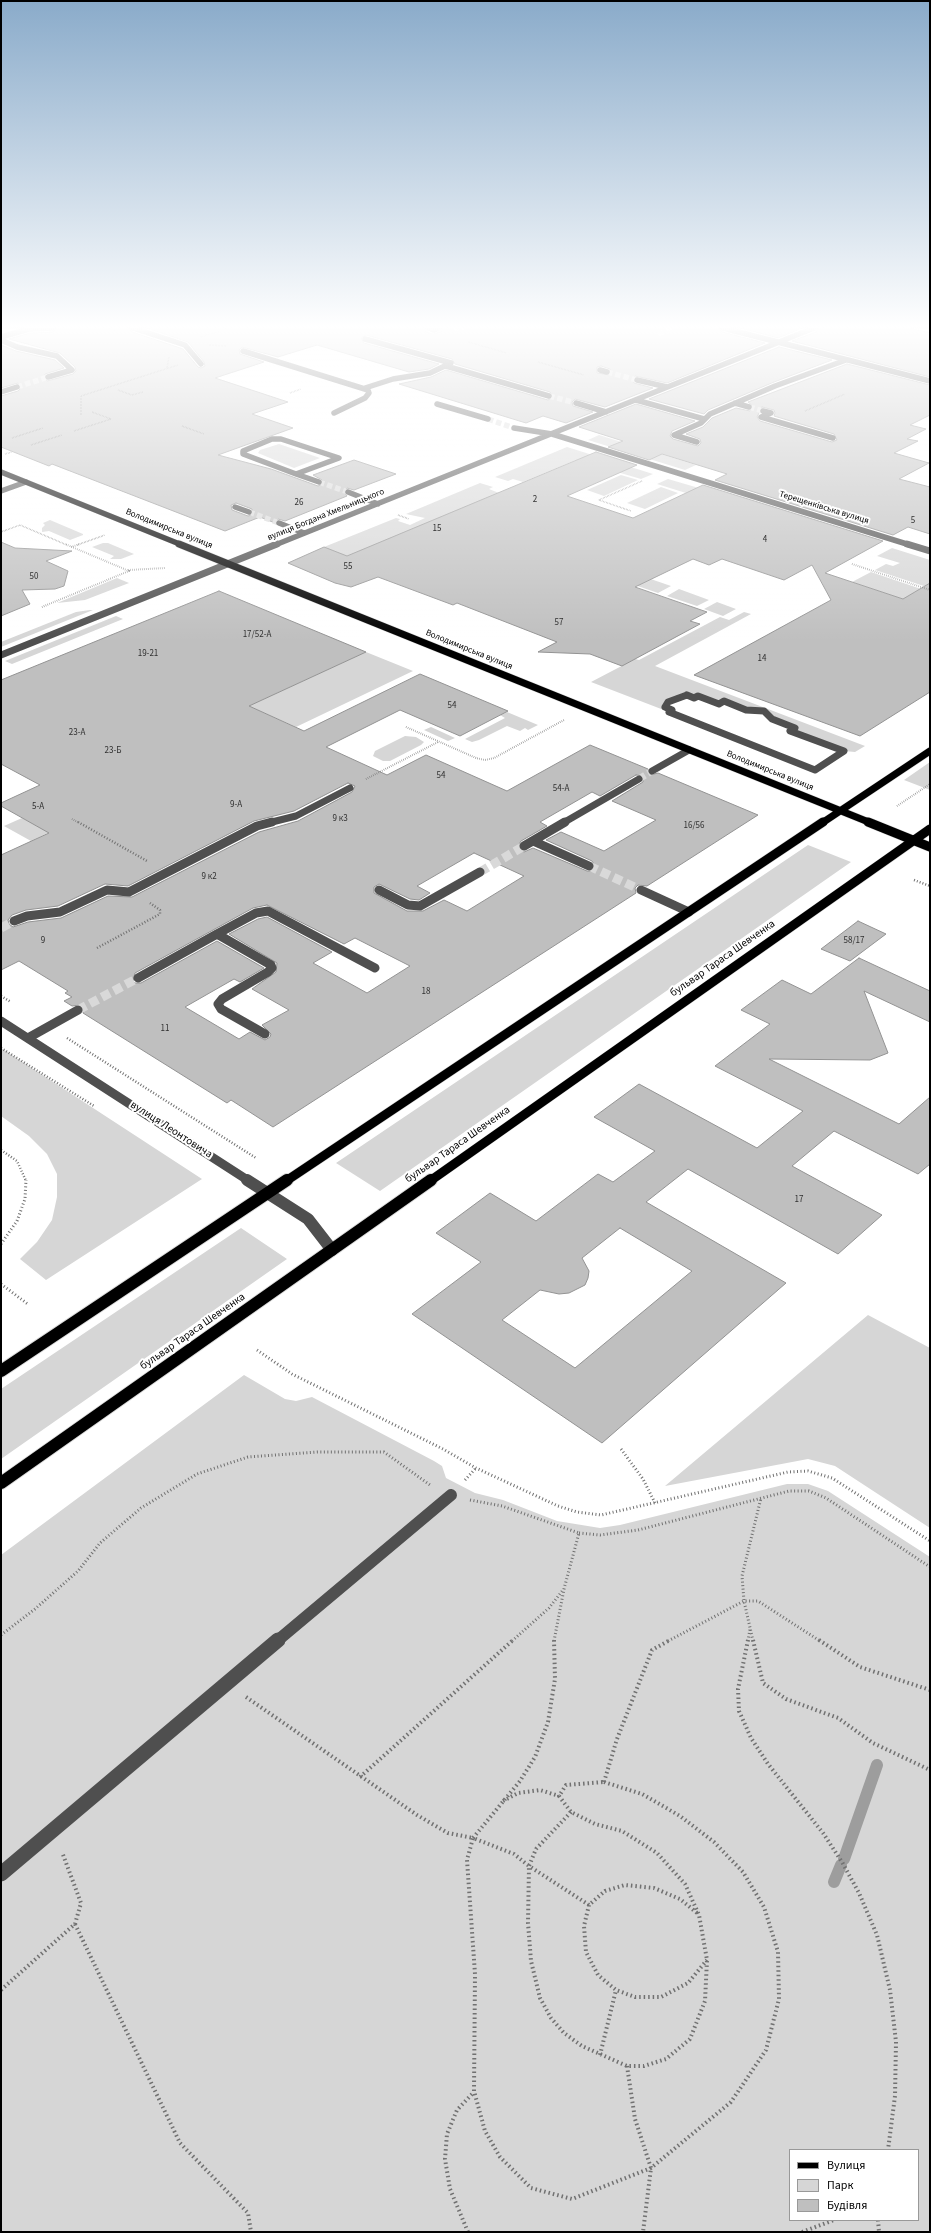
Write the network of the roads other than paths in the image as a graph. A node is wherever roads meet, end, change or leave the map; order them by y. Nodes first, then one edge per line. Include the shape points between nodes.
1 (541, 432) edge
2 (556, 432) edge
3 (680, 432) edge
4 (813, 432) edge
5 (552, 434) junction
6 (833, 438) dead end
7 (697, 442) dead end
8 (1, 472) edge
9 (296, 474) junction
10 (26, 482) junction
11 (320, 482) tunnel mouth
12 (1, 491) edge
13 (348, 492) tunnel mouth
14 (378, 504) junction
15 (235, 507) dead end
16 (249, 512) tunnel mouth
17 (279, 523) tunnel mouth
18 (304, 533) junction
19 (930, 551) edge
20 (227, 564) junction
21 (1, 656) edge
22 (669, 712) joint
23 (689, 750) junction
24 (930, 751) edge
25 (652, 771) tunnel mouth
26 (639, 778) tunnel mouth
27 (350, 788) dead end
28 (840, 810) junction
29 (930, 829) edge
30 (914, 840) junction
31 (533, 841) junction
32 (524, 846) tunnel mouth
33 (930, 847) edge
34 (589, 866) tunnel mouth
35 (480, 872) tunnel mouth
36 (379, 890) dead end
37 (641, 890) tunnel mouth
38 (689, 912) junction
39 (14, 921) tunnel mouth
40 (217, 934) junction
41 (375, 968) dead end
42 (138, 978) tunnel mouth
43 (78, 1010) tunnel mouth
44 (1, 1021) edge
45 (265, 1034) dead end
46 (28, 1038) junction
47 (268, 1193) junction
48 (332, 1250) junction
49 (1, 1371) edge
50 (1, 1483) edge
51 (451, 1495) road end
52 (1, 1874) edge

1 - 5 street, Терещенківська вулиця
2 - 5 street, вулиця Богдана Хмельницького
3 - 7 street via 674,435
4 - 6 street
5 - 14 street, вулиця Богдана Хмельницького
5 - 19 street, Терещенківська вулиця
8 - 10 main road, Володимирська вулиця
9 - 9 street via 243,454 243,451 272,439 281,439 339,458
9 - 11 street
10 - 12 street
10 - 20 main road, Володимирська вулиця
13 - 14 street
14 - 18 street, вулиця Богдана Хмельницького
15 - 16 street
17 - 18 street
18 - 20 street, вулиця Богдана Хмельницького
20 - 21 street, вулиця Богдана Хмельницького
20 - 23 main road, Володимирська вулиця
22 - 22 street via 815,770 844,751 790,731 795,728 772,719 764,711 746,710 724,701 719,704 698,696 681,696 668,702 665,707 672,710
23 - 25 street
23 - 28 main road, Володимирська вулиця
24 - 28 main road
26 - 31 street
27 - 39 street via 296,816 257,826 129,892 106,890 60,912 27,916
28 - 30 main road, Володимирська вулиця
28 - 38 main road
29 - 30 main road, бульвар Тараса Шевченка
30 - 33 main road, Володимирська вулиця
30 - 48 main road, бульвар Тараса Шевченка
31 - 32 street
31 - 34 street
35 - 36 street via 420,906 408,905
37 - 38 street
38 - 47 main road
40 - 41 street via 256,913 268,911
40 - 42 street
40 - 45 street via 271,965 268,972 222,999 218,1004 221,1009
43 - 46 street
44 - 46 street, вулиця Леонтовича
46 - 47 street, вулиця Леонтовича
47 - 48 street, вулиця Леонтовича via 308,1219
47 - 49 main road
48 - 50 main road, бульвар Тараса Шевченка
51 - 52 street

